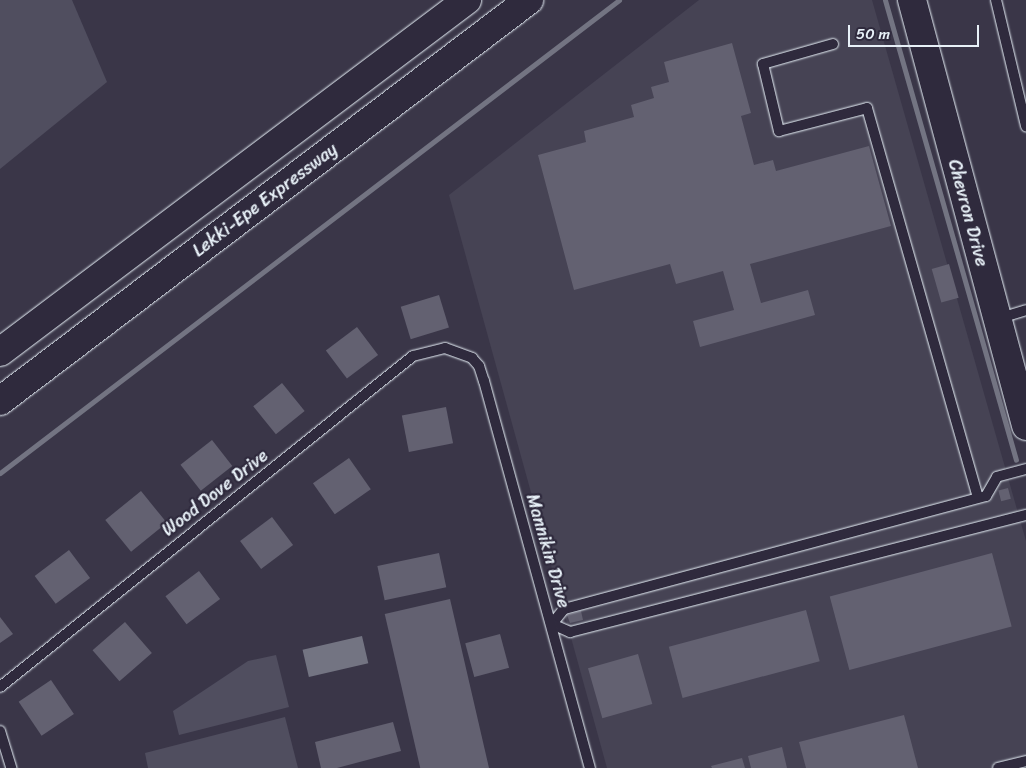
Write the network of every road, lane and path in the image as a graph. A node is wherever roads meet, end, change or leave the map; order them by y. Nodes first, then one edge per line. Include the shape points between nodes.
1 (467, 0) edge
2 (530, 0) edge
3 (912, 0) edge
4 (996, 0) edge
5 (833, 44) dead end
6 (1026, 126) edge
7 (1026, 310) edge
8 (996, 319) junction
9 (0, 352) edge
10 (460, 352) joint
11 (0, 401) edge
12 (1026, 426) edge
13 (1026, 469) edge
14 (978, 498) junction
15 (1026, 515) edge
16 (552, 624) junction
17 (0, 687) edge
18 (0, 731) edge
19 (1026, 761) edge
20 (10, 768) edge
21 (589, 768) edge
22 (998, 768) edge

1 - 9 main road
2 - 11 main road, Lekki-Epe Expressway
3 - 8 main road, Chevron Drive
4 - 6 lane
5 - 14 lane via 762,64 780,131 867,108
7 - 8 lane
8 - 12 main road, Chevron Drive
10 - 16 lane, Mannikin Drive via 479,366
10 - 17 lane, Wood Dove Drive via 445,348 413,356
13 - 14 lane via 997,477 986,496
14 - 16 lane via 564,609
15 - 16 lane via 570,632
16 - 21 lane, Mannikin Drive
18 - 20 lane
19 - 22 lane

